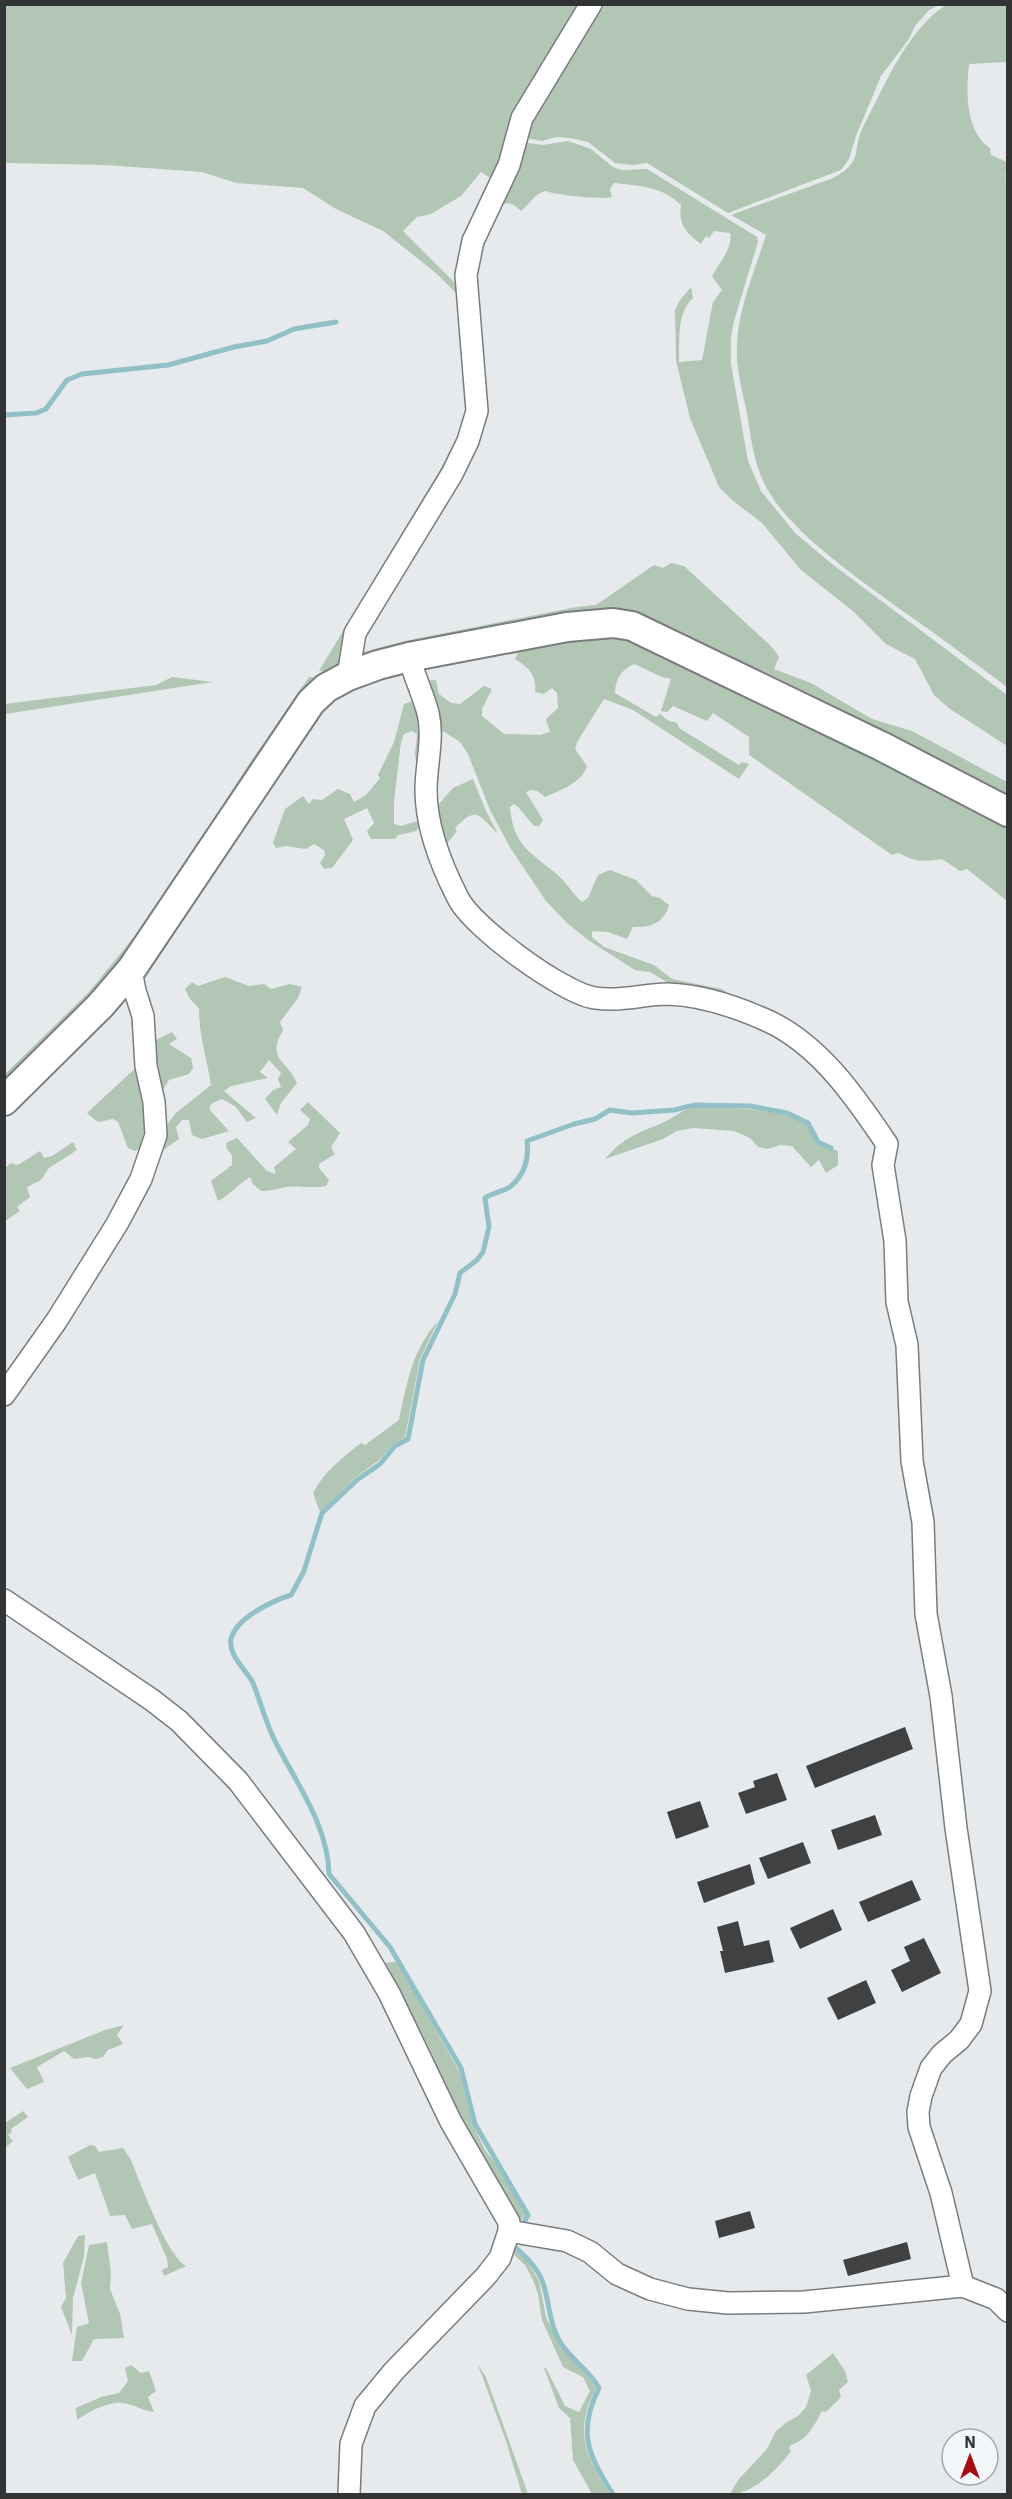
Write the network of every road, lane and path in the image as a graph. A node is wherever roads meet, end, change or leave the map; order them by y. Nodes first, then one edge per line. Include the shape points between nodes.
1 (591, 4) edge
2 (409, 657) junction
3 (348, 676) junction
4 (1008, 812) edge
5 (131, 970) junction
6 (4, 1101) edge
7 (4, 1395) edge
8 (4, 1600) edge
9 (509, 2231) junction
10 (963, 2286) junction
11 (1008, 2311) edge
12 (349, 2494) edge

1 - 3 street via 522,118 509,165 473,241 466,275 477,411 468,441 355,633
2 - 3 main road
2 - 4 main road via 575,625 632,626
2 - 10 street via 428,712 429,813 440,857 470,915 488,933 576,993 615,999 687,995 769,1021 826,1066 887,1144 883,1165 895,1241 897,1302 908,1362 912,1461 923,1522 926,1614 941,1696 980,1991 971,2024 931,2068 918,2112
3 - 5 main road via 326,688 297,720
5 - 6 main road
5 - 7 street via 143,1016 156,1135 141,1179 117,1224
8 - 9 street via 152,1700 179,1721 238,1781 360,1942 400,2013 451,2122 502,2208
9 - 10 street via 567,2241 590,2252 617,2274 650,2289 688,2299 804,2302
9 - 12 street via 500,2258 486,2276 365,2406 351,2444
10 - 11 street via 996,2299

